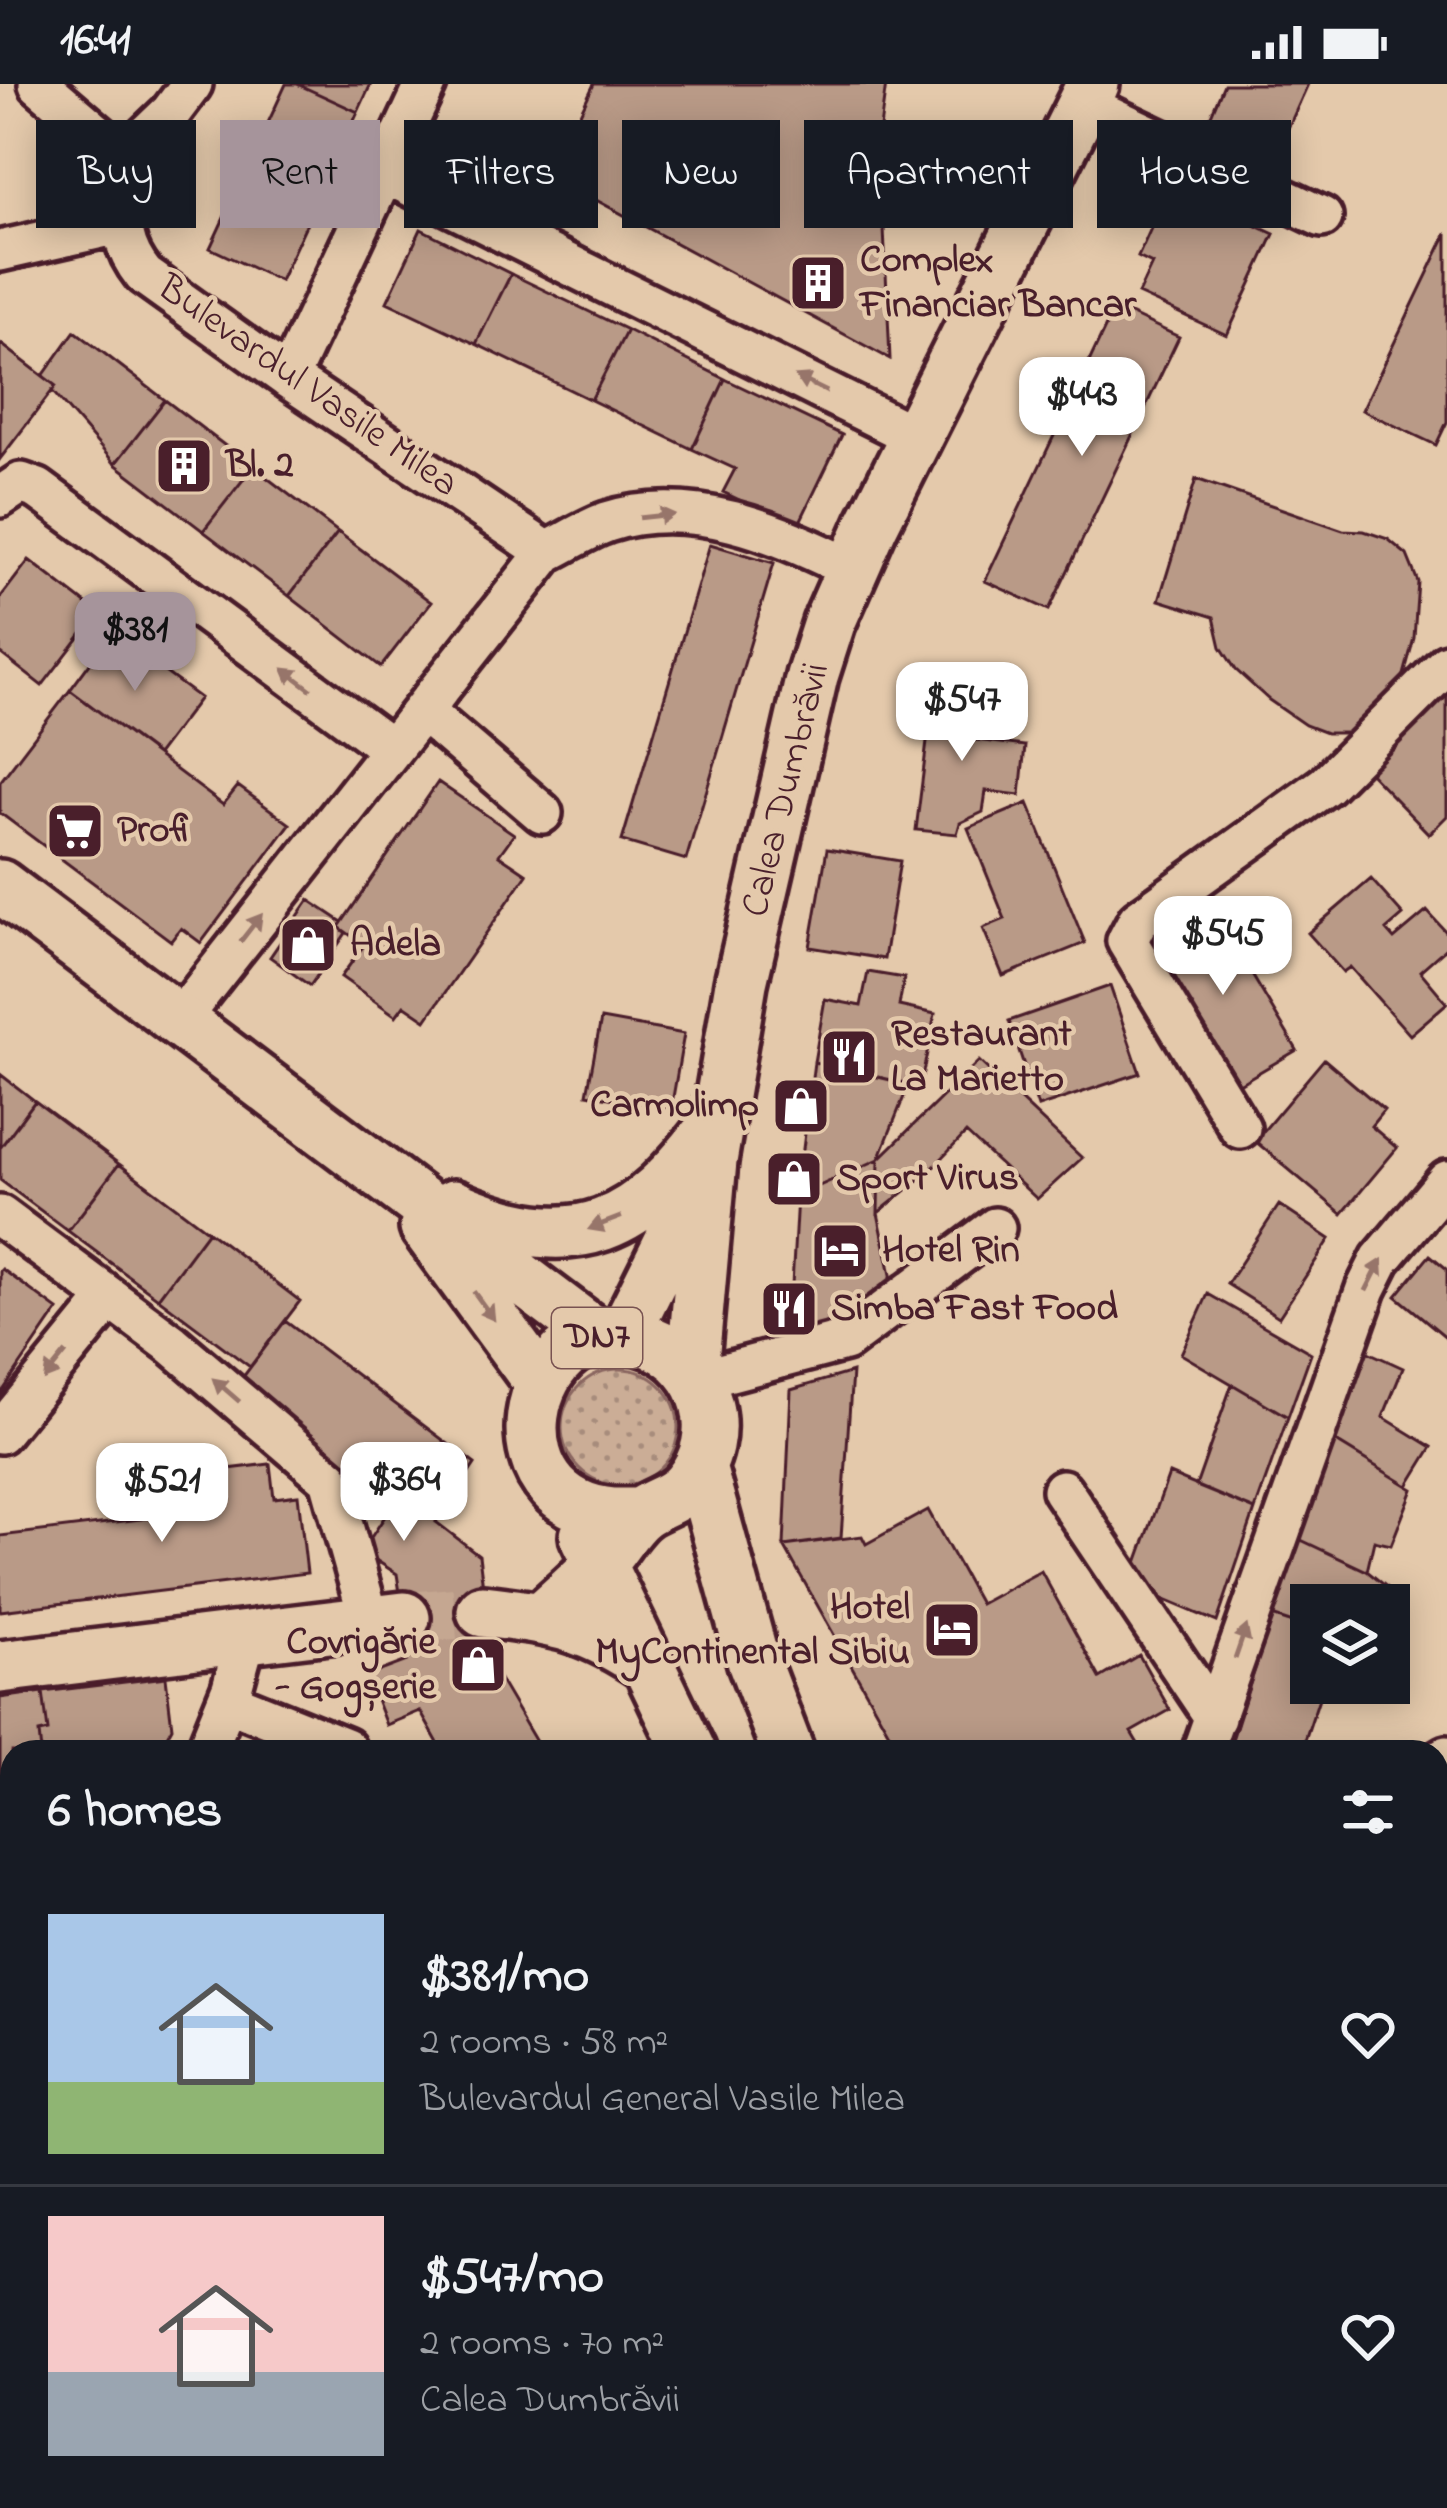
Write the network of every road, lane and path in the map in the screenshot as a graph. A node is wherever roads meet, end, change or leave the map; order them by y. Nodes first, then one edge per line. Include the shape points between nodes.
1 (39, 84) edge
2 (191, 84) edge
3 (426, 84) edge
4 (1089, 94) edge
5 (81, 120) edge
6 (163, 120) edge
7 (383, 172) junction
8 (1322, 217) dead end
9 (101, 228) edge
10 (120, 228) edge
11 (0, 251) edge
12 (288, 378) junction
13 (916, 437) junction
14 (0, 497) edge
15 (548, 552) junction
16 (851, 568) junction
17 (1447, 664) edge
18 (424, 711) junction
19 (391, 749) junction
20 (542, 813) dead end
21 (0, 886) edge
22 (179, 1020) junction
23 (1240, 1128) dead end
24 (715, 1139) junction
25 (390, 1178) junction
26 (1447, 1181) edge
27 (0, 1216) edge
28 (994, 1228) dead end
29 (110, 1298) junction
30 (611, 1336) junction
31 (694, 1376) junction
32 (540, 1383) junction
33 (0, 1433) edge
34 (700, 1467) junction
35 (1062, 1490) dead end
36 (560, 1492) junction
37 (642, 1513) junction
38 (600, 1564) junction
39 (542, 1618) junction
40 (387, 1620) joint
41 (246, 1637) junction
42 (0, 1667) edge
43 (650, 1667) junction
44 (227, 1701) junction
45 (1209, 1735) edge
46 (211, 1740) edge
47 (326, 1740) edge
48 (684, 1740) edge
49 (783, 1740) edge

1 - 5 street
2 - 6 street
3 - 7 street
4 - 8 street
4 - 13 main road, Calea Dumbrăvii
7 - 12 street
13 -> 7 street
9 - 11 street
10 - 12 street, Bulevardul Vasile Milea via 144,275
12 - 15 street, Bulevardul Vasile Milea
13 - 16 main road, Calea Dumbrăvii
19 -> 14 street via 38,488 21,482
15 -> 16 street via 608,522 671,513 718,518
15 - 18 street
16 - 24 main road, Calea Dumbrăvii via 784,786
17 - 23 street via 1326,785 1138,920 1127,941
18 - 19 street
18 - 20 street
22 -> 19 street
21 - 22 main road, DN7
22 - 25 main road, DN7
24 -> 25 main road via 632,1212 590,1230 506,1226
24 - 30 main road, Calea Dumbrăvii
24 - 31 main road, Calea Dumbrăvii
25 - 30 main road, DN7
25 -> 32 main road, DN7
45 -> 26 street via 1366,1289
27 - 29 street
28 - 31 street via 844,1341
29 -> 33 street
40 -> 29 street via 330,1479
30 - 31 main road, DN7 via 673,1352
30 - 32 main road, DN7 via 576,1347
31 - 34 main road, DN7 via 710,1432
32 - 36 main road, DN7 via 530,1436 541,1471
34 - 37 main road via 686,1487
34 - 49 main road, DN7
35 - 45 street
36 - 37 main road via 591,1511
36 - 38 main road
36 - 39 main road via 546,1574 483,1611
37 - 38 main road
38 - 39 main road
38 - 43 main road
39 - 43 main road via 596,1633
40 - 41 main road
41 - 42 main road
41 - 44 street
43 - 48 main road
44 - 46 street
44 - 47 street

